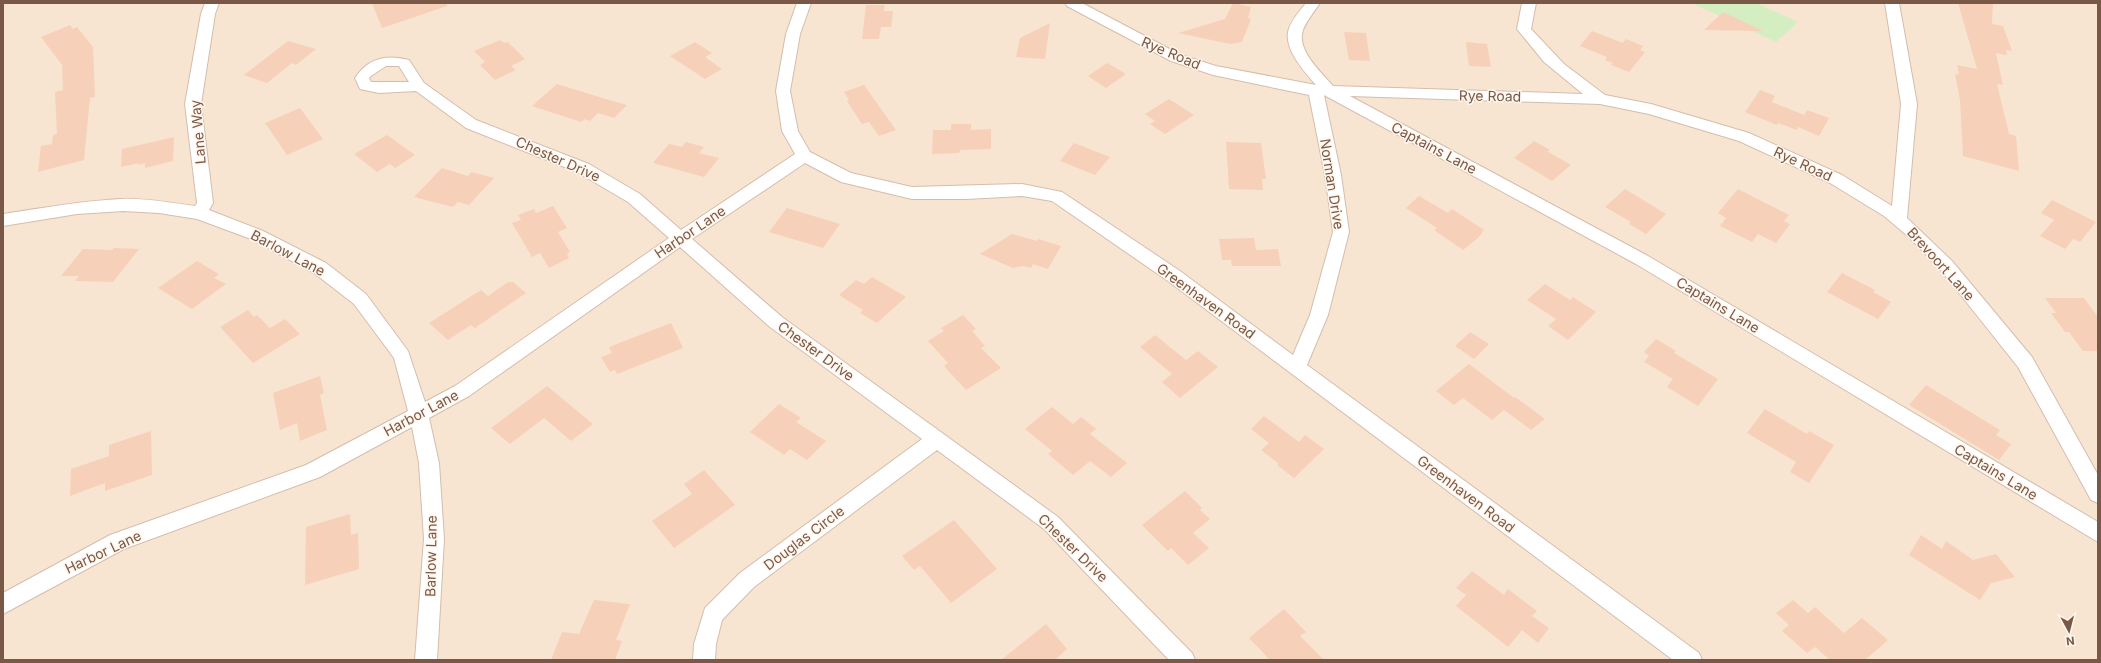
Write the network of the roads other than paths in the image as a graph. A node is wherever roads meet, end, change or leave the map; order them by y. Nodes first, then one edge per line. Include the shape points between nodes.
1 (212, 3) edge
2 (804, 3) edge
3 (1072, 3) edge
4 (1313, 3) edge
5 (1529, 3) edge
6 (1892, 3) edge
7 (419, 86) dead end
8 (1322, 91) junction
9 (1600, 99) junction
10 (804, 156) junction
11 (199, 213) junction
12 (1899, 219) junction
13 (3, 220) edge
14 (681, 238) junction
15 (1297, 368) junction
16 (419, 415) junction
17 (937, 439) junction
18 (2098, 494) edge
19 (2098, 533) edge
20 (3, 604) edge
21 (426, 660) edge
22 (704, 660) edge
23 (1184, 660) edge
24 (1691, 660) edge

1 - 11 street, Lane Way via 193,104 205,203
2 - 10 street via 793,34 783,91 790,131
3 - 8 street, Rye Road via 1176,58 1213,70
4 - 8 street, Norman Drive via 1295,32 1298,49
5 - 9 street via 1524,29 1536,46 1552,62
6 - 12 street, Brevoort Lane via 1910,104
7 - 14 street, Chester Drive via 471,124 583,168 634,198
8 - 9 street, Rye Road
8 - 15 street, Norman Drive via 1341,232 1319,315
8 - 19 street, Captains Lane via 1642,260
9 - 12 street, Rye Road via 1651,109 1744,137 1836,179
10 - 14 street, Harbor Lane
10 - 15 street, Greenhaven Road via 847,178 912,192 1022,190 1056,196 1174,276
11 - 13 street, Barlow Lane via 123,205 77,208
11 - 16 street, Barlow Lane via 257,235 320,268 360,299 402,356
12 - 18 street, Brevoort Lane via 1946,265 2025,362
14 - 16 street, Harbor Lane via 462,391
14 - 17 street, Chester Drive via 776,322
15 - 24 street, Greenhaven Road
16 - 20 street, Harbor Lane via 313,471 117,542
16 - 21 street, Barlow Lane via 429,463 434,539
17 - 22 street, Douglas Circle via 747,580 713,615 705,644
17 - 23 street, Chester Drive via 1051,523

